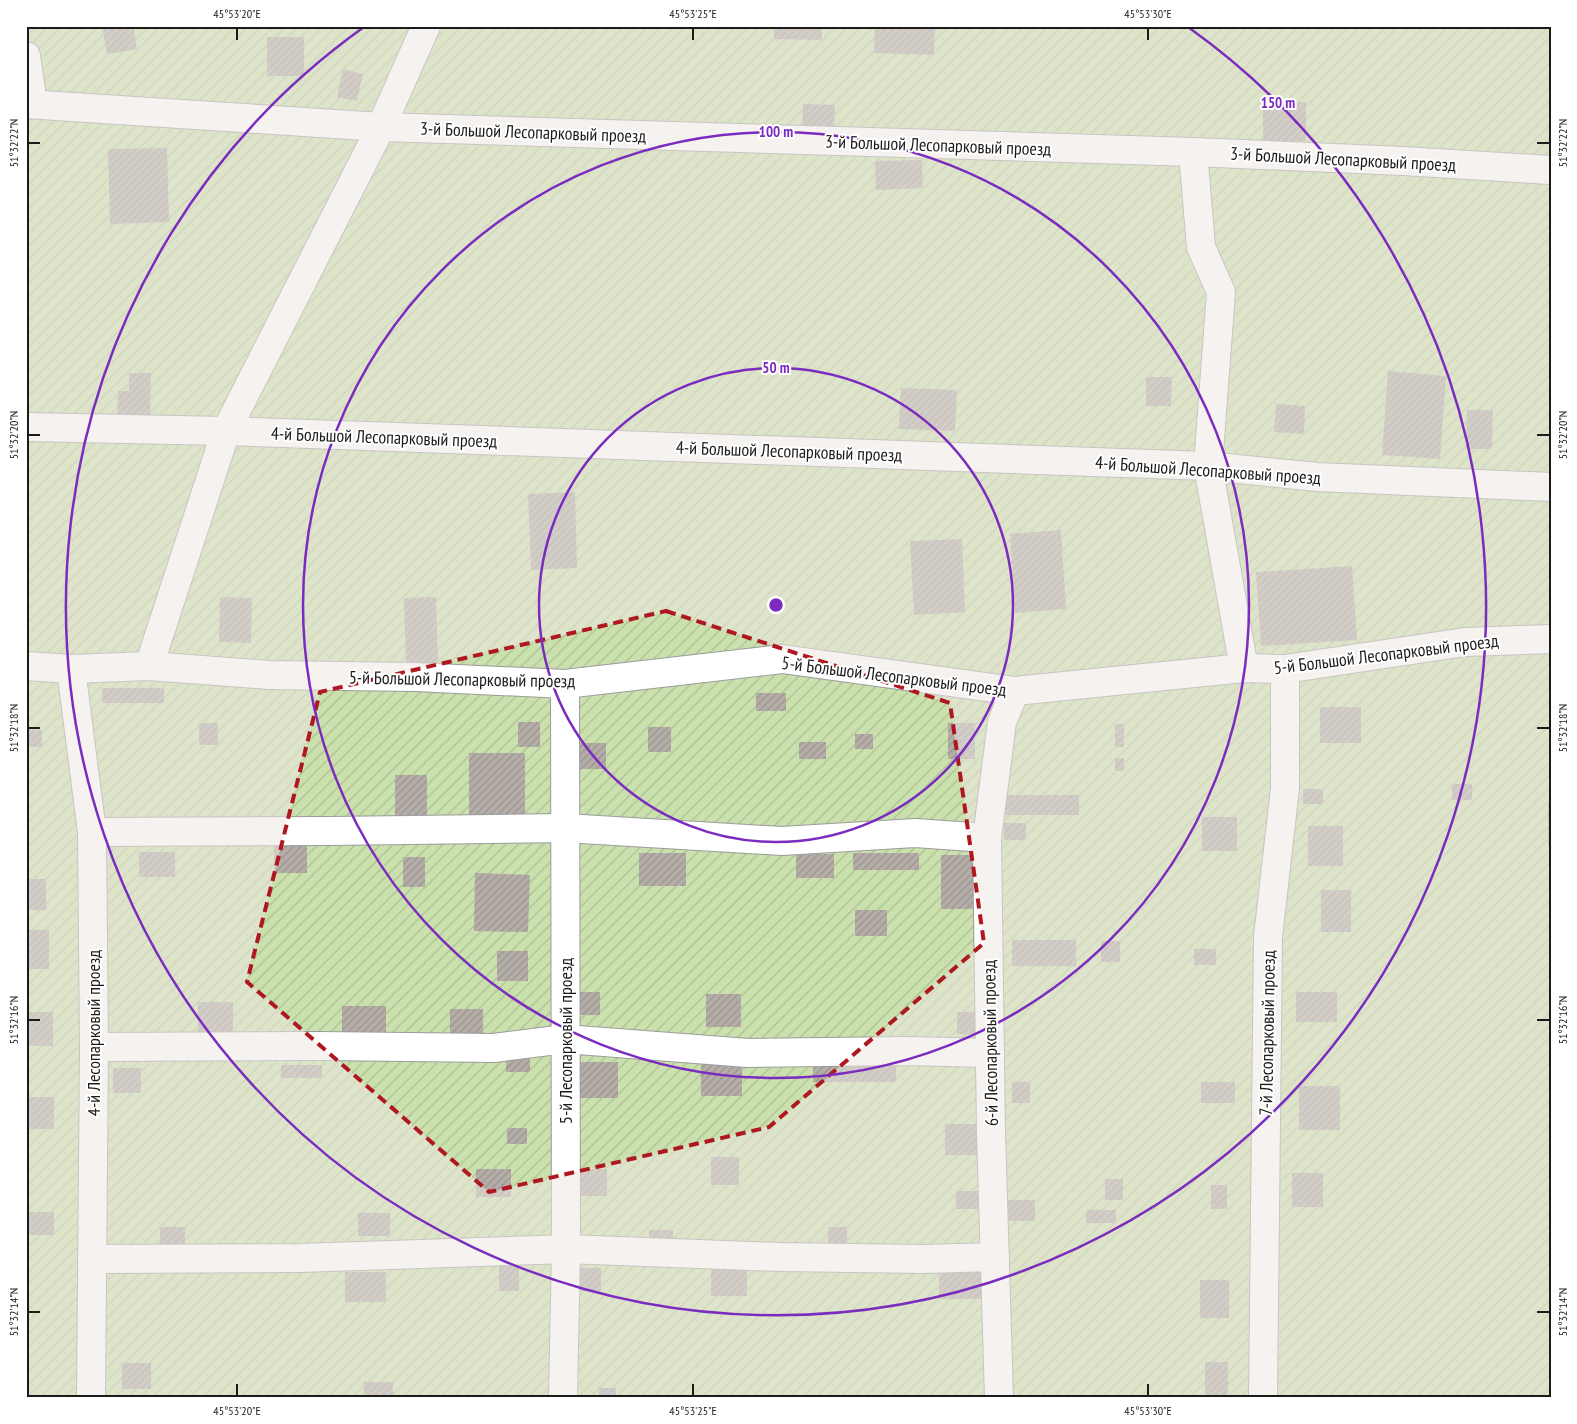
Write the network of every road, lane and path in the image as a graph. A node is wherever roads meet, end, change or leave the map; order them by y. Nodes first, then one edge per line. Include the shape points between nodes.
1 (426, 26) edge
2 (26, 56) edge
3 (30, 104) edge
4 (381, 127) junction
5 (1194, 152) junction
6 (1551, 170) edge
7 (26, 428) edge
8 (226, 431) junction
9 (1208, 466) junction
10 (1551, 487) edge
11 (1551, 639) edge
12 (26, 666) edge
13 (149, 666) junction
14 (1244, 668) junction
15 (71, 669) junction
16 (1285, 669) junction
17 (565, 684) junction
18 (1015, 691) junction
19 (565, 828) junction
20 (92, 832) junction
21 (987, 838) junction
22 (565, 1039) junction
23 (94, 1047) junction
24 (990, 1054) junction
25 (566, 1249) junction
26 (995, 1257) junction
27 (92, 1259) junction
28 (91, 1398) edge
29 (563, 1398) edge
30 (999, 1398) edge
31 (1263, 1398) edge

1 - 4 street
2 - 3 street
3 - 4 street, 3-й Большой Лесопарковый проезд
4 - 5 street, 3-й Большой Лесопарковый проезд
4 - 8 street
5 - 6 street, 3-й Большой Лесопарковый проезд
5 - 9 street via 1201,247 1221,292
7 - 8 street, 4-й Большой Лесопарковый проезд
8 - 9 street, 4-й Большой Лесопарковый проезд
8 - 13 street
9 - 10 street, 4-й Большой Лесопарковый проезд via 1317,477
9 - 14 street
11 - 16 street, 5-й Большой Лесопарковый проезд via 1465,642
12 - 15 street, 5-й Большой Лесопарковый проезд
13 - 15 street, 5-й Большой Лесопарковый проезд
13 - 17 street, 5-й Большой Лесопарковый проезд via 270,675
14 - 16 street, 5-й Большой Лесопарковый проезд
14 - 18 street, 5-й Большой Лесопарковый проезд
15 - 20 street, 4-й Лесопарковый проезд
16 - 31 street, 7-й Лесопарковый проезд via 1285,788 1268,937
17 - 18 street, 5-й Большой Лесопарковый проезд via 782,659
17 - 19 street, 5-й Лесопарковый проезд
18 - 21 street, 6-й Лесопарковый проезд via 1002,722
19 - 20 street
19 - 21 street via 782,841 915,833
19 - 22 street, 5-й Лесопарковый проезд
20 - 23 street, 4-й Лесопарковый проезд
21 - 24 street, 6-й Лесопарковый проезд
22 - 23 street via 494,1048
22 - 24 street via 748,1054 907,1051
22 - 25 street, 5-й Лесопарковый проезд
23 - 27 street, 4-й Лесопарковый проезд
24 - 26 street, 6-й Лесопарковый проезд
25 - 26 street via 799,1257
25 - 27 street via 300,1258
25 - 29 street, 5-й Лесопарковый проезд
26 - 30 street, 6-й Лесопарковый проезд
27 - 28 street, 4-й Лесопарковый проезд

